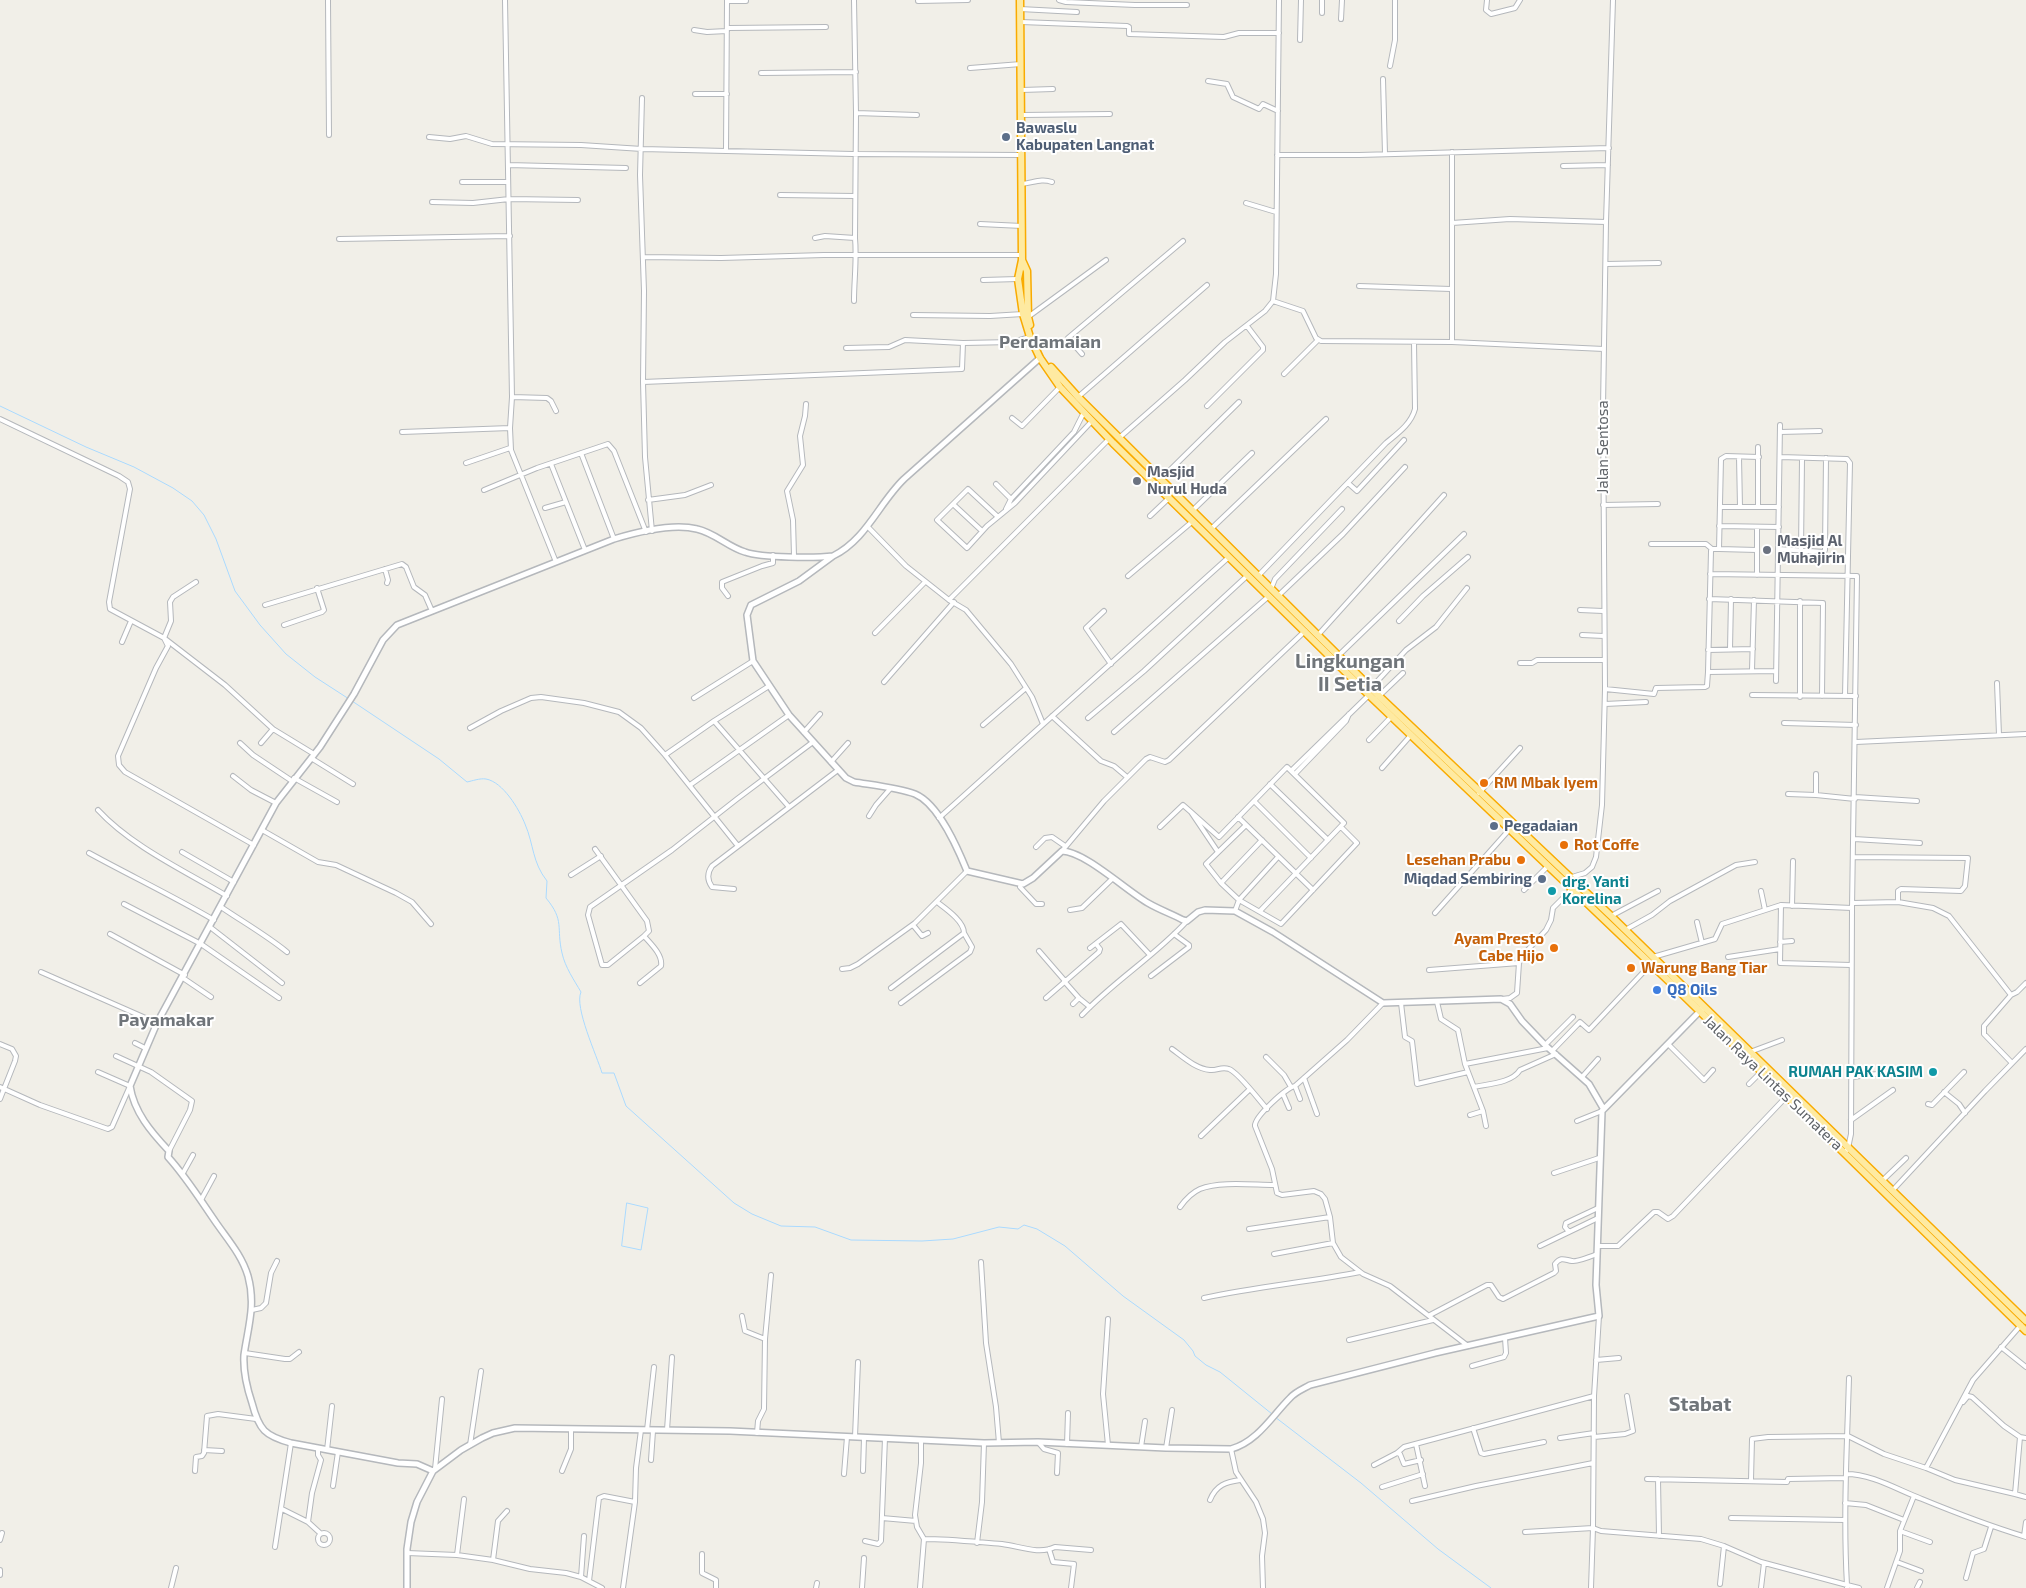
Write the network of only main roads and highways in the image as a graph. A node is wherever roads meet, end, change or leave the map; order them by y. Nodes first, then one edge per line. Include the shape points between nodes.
1 (1020, 0) edge
2 (1022, 258) junction
3 (1025, 316) junction
4 (1114, 440) junction
5 (1232, 555) junction
6 (1370, 692) junction
7 (1652, 961) junction
8 (1702, 1010) junction
9 (1847, 1150) junction
10 (1890, 1193) junction
11 (2024, 1326) edge

1 - 2 highway, Jalan Raya Lintas Sumatera
2 - 3 highway, Jalan Raya Lintas Sumatera via 1018,279
2 - 3 highway, Jalan Raya Lintas Sumatera via 1028,271
3 - 4 highway, Jalan Raya Lintas Sumatera via 1042,355
3 - 4 highway, Jalan Raya Lintas Sumatera via 1040,358 1060,387
4 - 5 highway, Jalan Raya Lintas Sumatera via 1169,498
4 - 5 highway, Jalan Raya Lintas Sumatera via 1161,479
5 - 6 highway, Jalan Raya Lintas Sumatera via 1269,596
5 - 6 highway, Jalan Raya Lintas Sumatera via 1279,595
6 - 7 highway, Jalan Raya Lintas Sumatera via 1509,830
6 - 7 highway, Jalan Raya Lintas Sumatera via 1379,696 1626,930
7 - 8 highway, Jalan Raya Lintas Sumatera
8 - 9 highway, Jalan Raya Lintas Sumatera via 1750,1052
8 - 9 highway, Jalan Raya Lintas Sumatera via 1761,1072
9 - 10 highway, Jalan Raya Lintas Sumatera
9 - 10 highway, Jalan Raya Lintas Sumatera via 1882,1181
10 - 11 highway, Jalan Raya Lintas Sumatera

